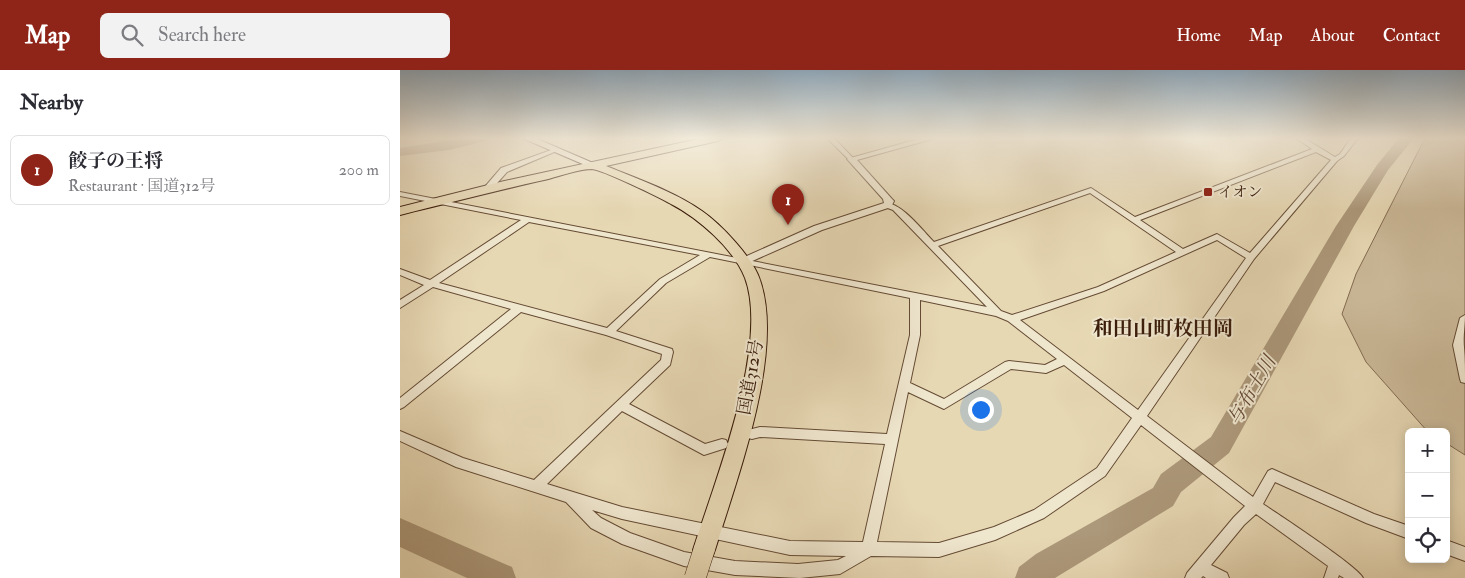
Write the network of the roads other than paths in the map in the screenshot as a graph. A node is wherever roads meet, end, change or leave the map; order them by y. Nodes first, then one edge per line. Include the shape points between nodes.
1 (526, 162) edge
2 (584, 162) edge
3 (613, 162) edge
4 (853, 162) edge
5 (1285, 162) edge
6 (1334, 162) edge
7 (594, 166) junction
8 (487, 189) junction
9 (400, 194) edge
10 (436, 202) junction
11 (888, 205) junction
12 (400, 211) edge
13 (528, 219) junction
14 (1136, 219) junction
15 (932, 245) junction
16 (1183, 252) junction
17 (707, 254) junction
18 (1251, 257) junction
19 (744, 261) junction
20 (400, 272) edge
21 (431, 284) junction
22 (914, 296) junction
23 (400, 305) edge
24 (519, 308) junction
25 (998, 313) junction
26 (1465, 318) edge
27 (1012, 320) junction
28 (609, 332) junction
29 (1065, 360) junction
30 (1465, 379) edge
31 (904, 385) junction
32 (400, 404) edge
33 (621, 405) junction
34 (1142, 420) junction
35 (752, 434) dead end
36 (400, 436) edge
37 (892, 439) junction
38 (722, 444) dead end
39 (536, 487) junction
40 (569, 496) junction
41 (1255, 506) junction
42 (1405, 532) edge
43 (707, 540) junction
44 (1450, 548) edge
45 (868, 550) junction
46 (1465, 554) edge
47 (1336, 563) junction
48 (1196, 573) edge
49 (695, 578) edge
50 (1222, 578) edge
51 (1331, 578) edge
52 (1356, 578) edge

1 - 8 street via 504,170
2 - 7 main road
3 - 7 highway
4 - 11 street via 886,197
5 - 14 street
6 - 18 street
7 - 8 highway
7 - 19 highway, 国道312号 via 672,199 700,215
8 - 10 highway
9 - 10 street
10 - 12 highway
10 - 13 street
11 - 15 street via 896,208
11 - 19 street via 818,228
13 - 17 street
13 - 21 street
14 - 15 street via 1091,190
14 - 16 street
15 - 25 street
16 - 18 street via 1217,237
16 - 27 street via 1101,289
17 - 19 street
17 - 28 street via 663,281
18 - 34 street
19 - 22 street
19 - 43 highway, 国道312号 via 753,280 758,303 758,347 748,402
20 - 21 street
21 - 23 street
21 - 24 street
22 - 25 street
22 - 31 street via 915,335
24 - 28 street
24 - 32 street
25 - 27 street
26 - 30 street via 1458,345
27 - 29 street
28 - 33 street via 668,352 666,362
29 - 31 street via 1046,369 1009,365 944,404
29 - 34 street
31 - 37 street
33 - 38 street via 704,450
33 - 39 street
34 - 41 street
34 - 45 street via 1101,472 1040,514 995,533 939,550
35 - 37 street
36 - 39 street via 460,463
37 - 45 street
39 - 40 street
40 - 43 street
40 - 45 street via 596,523 627,539 684,558 735,568 798,571 840,567
41 - 42 street via 1272,475
41 - 47 street
41 - 48 street
43 - 45 street via 790,548
43 - 49 highway, 国道312号, bridge
44 - 46 street
47 - 51 street
47 - 52 street
48 - 50 street

